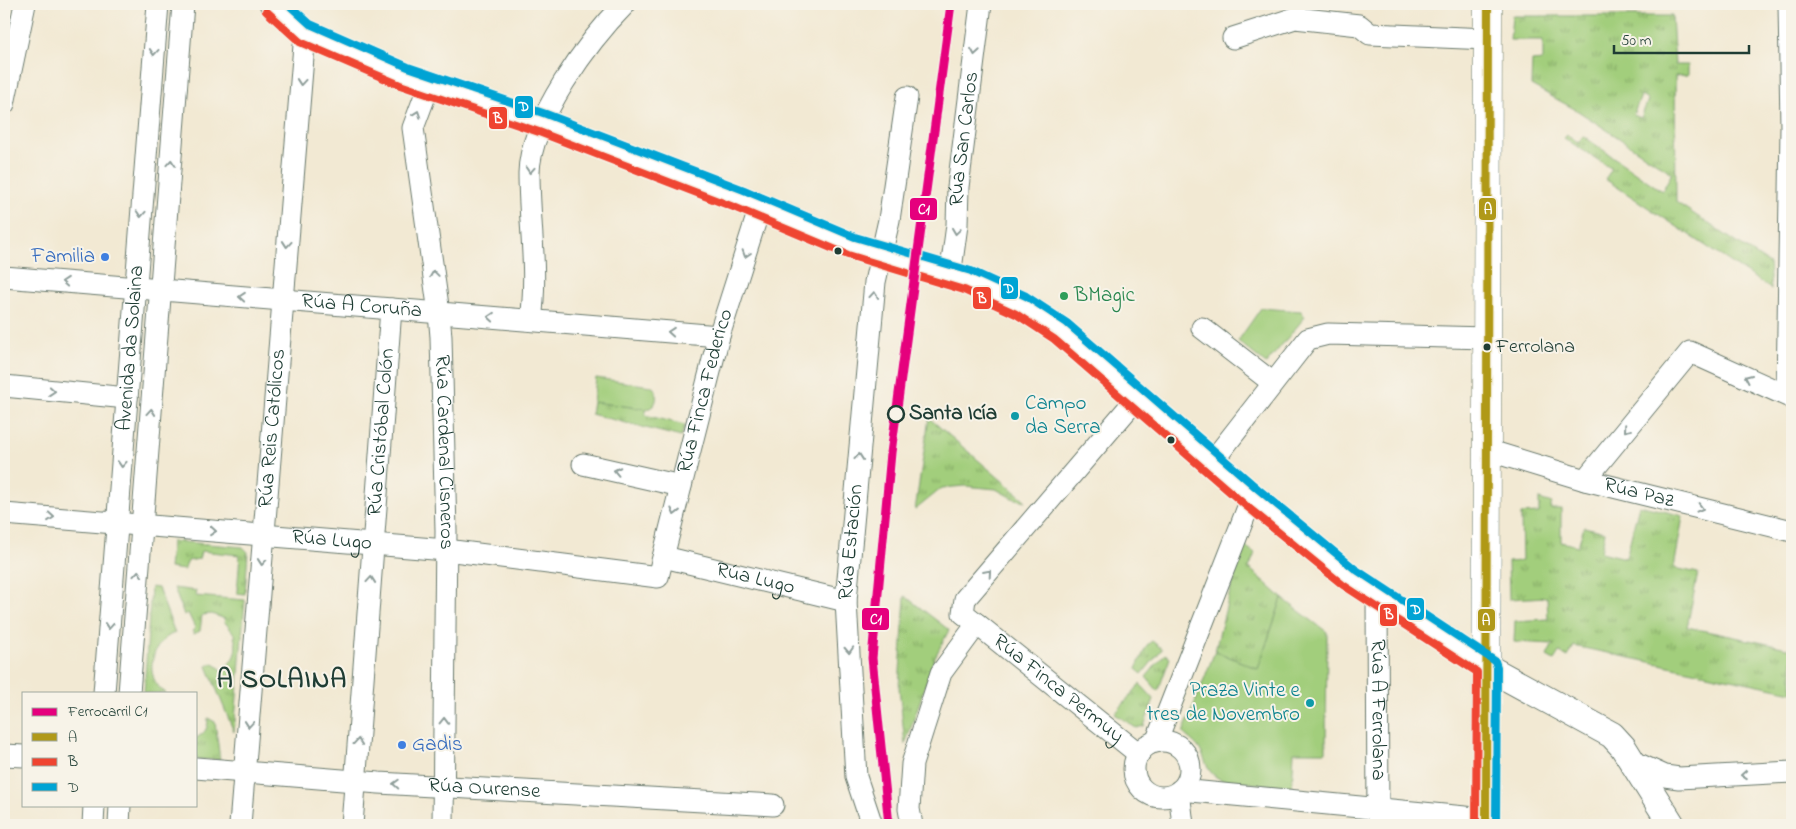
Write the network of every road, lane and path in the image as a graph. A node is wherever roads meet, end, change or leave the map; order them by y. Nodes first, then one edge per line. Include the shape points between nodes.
1 (25, 4) edge
2 (158, 4) edge
3 (183, 4) edge
4 (624, 4) edge
5 (981, 4) edge
6 (1488, 4) edge
7 (1789, 4) edge
8 (284, 7) edge
9 (305, 33) junction
10 (1233, 38) dead end
11 (1488, 39) junction
12 (428, 85) junction
13 (907, 97) dead end
14 (4, 104) edge
15 (542, 123) junction
16 (1791, 127) edge
17 (760, 207) junction
18 (887, 258) junction
19 (950, 275) junction
20 (4, 276) edge
21 (136, 288) junction
22 (161, 290) junction
23 (283, 300) junction
24 (391, 309) junction
25 (439, 313) junction
26 (532, 320) junction
27 (1202, 328) dead end
28 (720, 336) junction
29 (1487, 338) junction
30 (1274, 383) junction
31 (4, 386) edge
32 (1789, 396) edge
33 (126, 398) junction
34 (1137, 398) junction
35 (1487, 450) junction
36 (1212, 462) junction
37 (583, 464) dead end
38 (1585, 480) junction
39 (682, 486) junction
40 (1252, 497) junction
41 (4, 514) edge
42 (117, 523) junction
43 (142, 525) junction
44 (1792, 531) edge
45 (264, 535) junction
46 (374, 544) junction
47 (446, 550) junction
48 (661, 567) junction
49 (1377, 595) junction
50 (846, 601) junction
51 (970, 619) junction
52 (1487, 667) junction
53 (104, 692) edge
54 (129, 692) edge
55 (1156, 742) junction
56 (1138, 754) junction
57 (4, 755) edge
58 (22, 756) edge
59 (1632, 761) junction
60 (198, 768) edge
61 (1190, 768) junction
62 (245, 771) junction
63 (1792, 772) edge
64 (1675, 778) junction
65 (355, 782) junction
66 (444, 787) junction
67 (1180, 790) junction
68 (1225, 793) junction
69 (1658, 802) junction
70 (772, 805) dead end
71 (94, 806) edge
72 (120, 806) edge
73 (1378, 817) edge
74 (1486, 822) edge
75 (93, 825) edge
76 (119, 825) edge
77 (240, 825) edge
78 (352, 825) edge
79 (443, 825) edge
80 (872, 825) edge
81 (912, 825) edge
82 (1183, 825) edge
83 (1672, 825) edge

1 - 14 street
2 -> 21 street, Avenida da Solaina
22 -> 3 street, Avenida da Solaina
4 - 15 street via 571,69
5 -> 19 street, Rúa San Carlos
6 - 11 main road
7 - 16 street
8 - 9 street
9 - 12 street
9 -> 23 street, Rúa Reis Católicos
10 - 11 street via 1296,18 1359,25 1370,34
11 - 29 main road
12 - 15 street
25 -> 12 street, Rúa Cardenal Cisneros via 413,128
13 - 18 street, Rúa Estación via 889,220
15 - 17 street
15 -> 26 street via 529,171 535,291
16 - 32 street
17 - 18 street
17 -> 28 street, Rúa Finca Federico
18 - 19 street
50 -> 18 street, Rúa Estación via 875,282
19 - 34 street via 999,294 1037,315
21 -> 20 street, Rúa A Coruña
21 - 22 street, Rúa A Coruña
21 - 33 street, Avenida da Solaina
23 -> 22 street, Rúa A Coruña
43 -> 22 street, Avenida da Solaina
23 - 24 street, Rúa A Coruña
23 - 45 street, Rúa Reis Católicos
24 - 25 street, Rúa A Coruña
24 - 46 street, Rúa Cristóbal Colón
26 -> 25 street, Rúa A Coruña
25 - 47 street, Rúa Cardenal Cisneros
28 -> 26 street, Rúa A Coruña
27 - 30 street
28 - 39 street, Rúa Finca Federico
29 - 30 street via 1319,334 1300,347
29 - 35 main road
30 - 36 street
31 -> 33 street
32 -> 38 street via 1690,352
33 -> 42 street, Avenida da Solaina
34 - 36 street
51 -> 34 street via 965,599
35 - 38 street, Rúa Paz
35 - 52 main road
36 - 40 street
39 -> 37 street
38 -> 44 street, Rúa Paz
39 -> 48 street, Rúa Finca Federico
40 - 49 street via 1349,577
40 - 55 street
41 -> 42 street, Rúa Lugo
42 - 43 street, Rúa Lugo
42 -> 53 street, Avenida da Solaina
43 -> 45 street, Rúa Lugo
54 -> 43 street, Avenida da Solaina
45 - 46 street, Rúa Lugo
45 -> 62 street, Rúa Reis Católicos
46 - 47 street, Rúa Lugo
65 -> 46 street, Rúa Cristóbal Colón
47 - 48 street, Rúa Lugo
66 -> 47 street, Rúa Cardenal Cisneros
48 - 50 street, Rúa Lugo
49 - 52 street
49 - 73 street, Rúa A Ferrolana
50 -> 80 street, Rúa Estación via 856,777
51 - 56 street, Rúa Finca Permuy
51 - 81 street via 941,673 912,764 909,809
52 - 59 street via 1612,735
52 - 74 main road
55 - 56 street
55 - 61 street via 1175,744 1188,758
56 - 67 street via 1134,771 1140,787 1154,796 1172,796
57 - 58 street
59 - 64 street
59 - 69 street
60 - 62 street, Rúa Ourense
61 - 67 street via 1186,783
61 - 68 street
62 - 65 street, Rúa Ourense
62 - 77 street, Rúa Reis Católicos
63 -> 64 street
64 - 69 street via 1667,797
66 -> 65 street, Rúa Ourense
65 - 78 street, Rúa Cristóbal Colón
66 - 70 street, Rúa Ourense
66 - 79 street, Rúa Cardenal Cisneros
67 - 68 street
67 - 82 street
68 - 73 street
69 - 83 street
71 - 75 street
72 - 76 street
73 - 74 street

